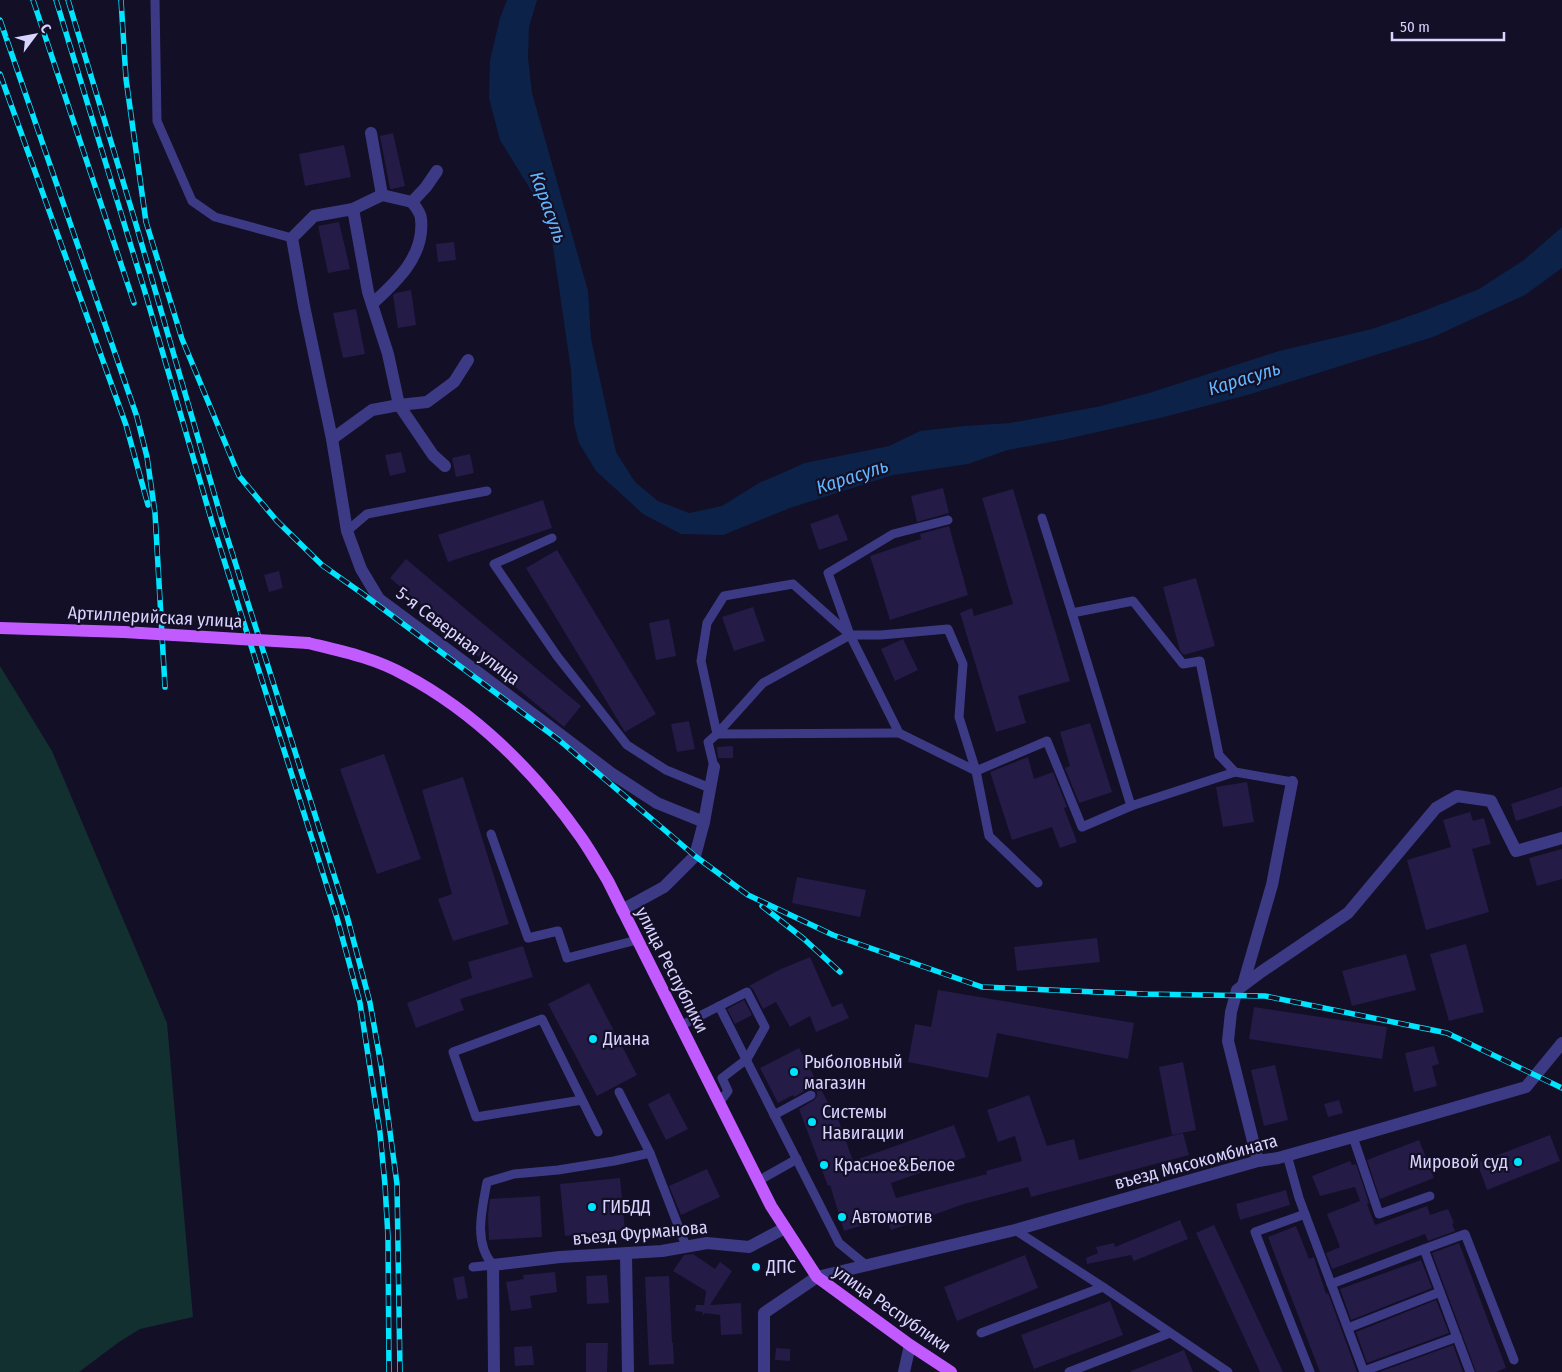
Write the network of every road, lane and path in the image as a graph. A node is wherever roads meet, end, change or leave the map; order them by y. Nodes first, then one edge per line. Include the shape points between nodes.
1 (154, 0) edge
2 (371, 132) dead end
3 (437, 171) dead end
4 (382, 196) junction
5 (412, 202) junction
6 (353, 209) junction
7 (292, 238) junction
8 (372, 304) junction
9 (468, 360) dead end
10 (399, 405) junction
11 (332, 439) junction
12 (445, 466) dead end
13 (487, 492) dead end
14 (1042, 518) dead end
15 (948, 520) dead end
16 (347, 531) junction
17 (552, 538) dead end
18 (1072, 613) junction
19 (0, 628) edge
20 (850, 635) junction
21 (308, 643) joint
22 (899, 733) junction
23 (717, 734) junction
24 (714, 767) joint
25 (976, 771) junction
26 (1235, 772) junction
27 (1292, 782) joint
28 (710, 788) junction
29 (1131, 806) junction
30 (704, 822) junction
31 (491, 834) dead end
32 (1562, 838) edge
33 (1038, 883) dead end
34 (622, 910) junction
35 (637, 940) junction
36 (1243, 985) junction
37 (719, 1006) junction
38 (680, 1026) junction
39 (1562, 1043) edge
40 (747, 1059) junction
41 (619, 1092) dead end
42 (811, 1095) dead end
43 (582, 1100) junction
44 (719, 1103) junction
45 (774, 1114) junction
46 (598, 1132) dead end
47 (1353, 1137) junction
48 (650, 1153) junction
49 (1287, 1155) junction
50 (797, 1160) junction
51 (1258, 1161) junction
52 (758, 1181) junction
53 (1430, 1196) dead end
54 (1305, 1214) junction
55 (785, 1228) junction
56 (1015, 1230) junction
57 (686, 1246) junction
58 (1424, 1249) junction
59 (626, 1254) junction
60 (493, 1265) junction
61 (867, 1266) junction
62 (473, 1267) dead end
63 (817, 1278) junction
64 (1331, 1284) junction
65 (1102, 1287) junction
66 (1440, 1292) junction
67 (1348, 1328) junction
68 (981, 1332) dead end
69 (1170, 1333) junction
70 (1457, 1337) junction
71 (910, 1345) junction
72 (1514, 1360) dead end
73 (494, 1372) edge
74 (628, 1372) edge
75 (764, 1372) edge
76 (904, 1372) edge
77 (951, 1372) edge
78 (1068, 1372) edge
79 (1228, 1372) edge
80 (1310, 1372) edge
81 (1364, 1372) edge
82 (1470, 1372) edge

1 - 7 lane via 157,121 192,201 215,217
2 - 4 street
3 - 5 street
4 - 5 street
4 - 6 street
5 - 8 street via 421,217 419,241 410,264
6 - 7 street via 314,216
6 - 8 street
7 - 11 street, 5-я Северная улица
8 - 10 street via 388,354
9 - 10 street via 454,382 427,402
10 - 11 street via 372,410
10 - 12 street via 433,455
11 - 16 street, 5-я Северная улица
13 - 16 lane via 367,514
14 - 18 lane
15 - 20 lane via 893,534 828,573
16 - 30 street, 5-я Северная улица via 361,569 379,599 612,774 657,803
17 - 28 lane via 494,564 558,656 627,746 666,770
18 - 26 lane via 1134,601 1184,664 1200,661 1219,755
18 - 29 lane
19 - 21 main road, Артиллерийская улица, bridge
20 - 22 lane
20 - 23 lane via 763,683
20 - 23 lane via 793,584 724,596 707,623 701,661
20 - 25 lane via 948,630 963,664 959,717
21 - 34 main road, улица Республики via 359,655 405,674 448,701 488,733 552,797 581,837
22 - 23 lane
22 - 25 lane
23 - 24 lane via 708,742
24 - 28 street
25 - 29 lane via 1047,741 1082,827
25 - 33 lane via 989,836
26 - 27 lane
26 - 29 lane
27 - 36 street via 1272,885
28 - 30 street
30 - 34 street via 695,856 664,887
31 - 35 lane via 528,938 558,931 567,958
32 - 36 street via 1516,851 1491,802 1457,796 1436,808 1348,913
34 - 35 main road, улица Республики
35 - 38 main road, улица Республики
36 - 51 street via 1237,990 1230,1012 1228,1041
37 - 38 lane
37 - 40 lane
37 - 40 lane via 746,992 764,1026
38 - 44 main road, улица Республики
39 - 47 street, въезд Мясокомбината via 1526,1087
40 - 44 lane via 722,1078 728,1091
40 - 45 lane
41 - 48 lane
42 - 45 lane
43 - 43 lane via 542,1019 453,1052 476,1116
43 - 46 lane
44 - 52 main road, улица Республики
45 - 50 lane
47 - 49 street, въезд Мясокомбината
47 - 53 lane via 1380,1214
48 - 57 lane
48 - 60 lane via 605,1163 514,1174 486,1182 480,1224 485,1255
49 - 51 street, въезд Мясокомбината
49 - 54 lane
50 - 52 lane
50 - 61 lane via 839,1243
51 - 56 street, въезд Мясокомбината
52 - 55 main road, улица Республики
54 - 64 lane
54 - 80 lane via 1255,1232
55 - 57 street, въезд Фурманова via 749,1248 707,1243
55 - 63 main road, улица Республики
56 - 61 street, въезд Мясокомбината
56 - 65 lane
57 - 59 street, въезд Фурманова
58 - 64 lane
58 - 66 lane
58 - 72 lane via 1465,1234
59 - 60 street, въезд Фурманова
59 - 74 street
60 - 62 lane
60 - 73 street
61 - 63 street, въезд Мясокомбината
63 - 71 main road, улица Республики
63 - 75 street, въезд Мясокомбината via 764,1313
64 - 67 lane
65 - 68 lane
65 - 69 lane
66 - 67 lane
66 - 70 lane
67 - 81 lane
69 - 78 lane
69 - 79 lane
70 - 81 lane
70 - 82 lane
71 - 76 street
71 - 77 main road, улица Республики

